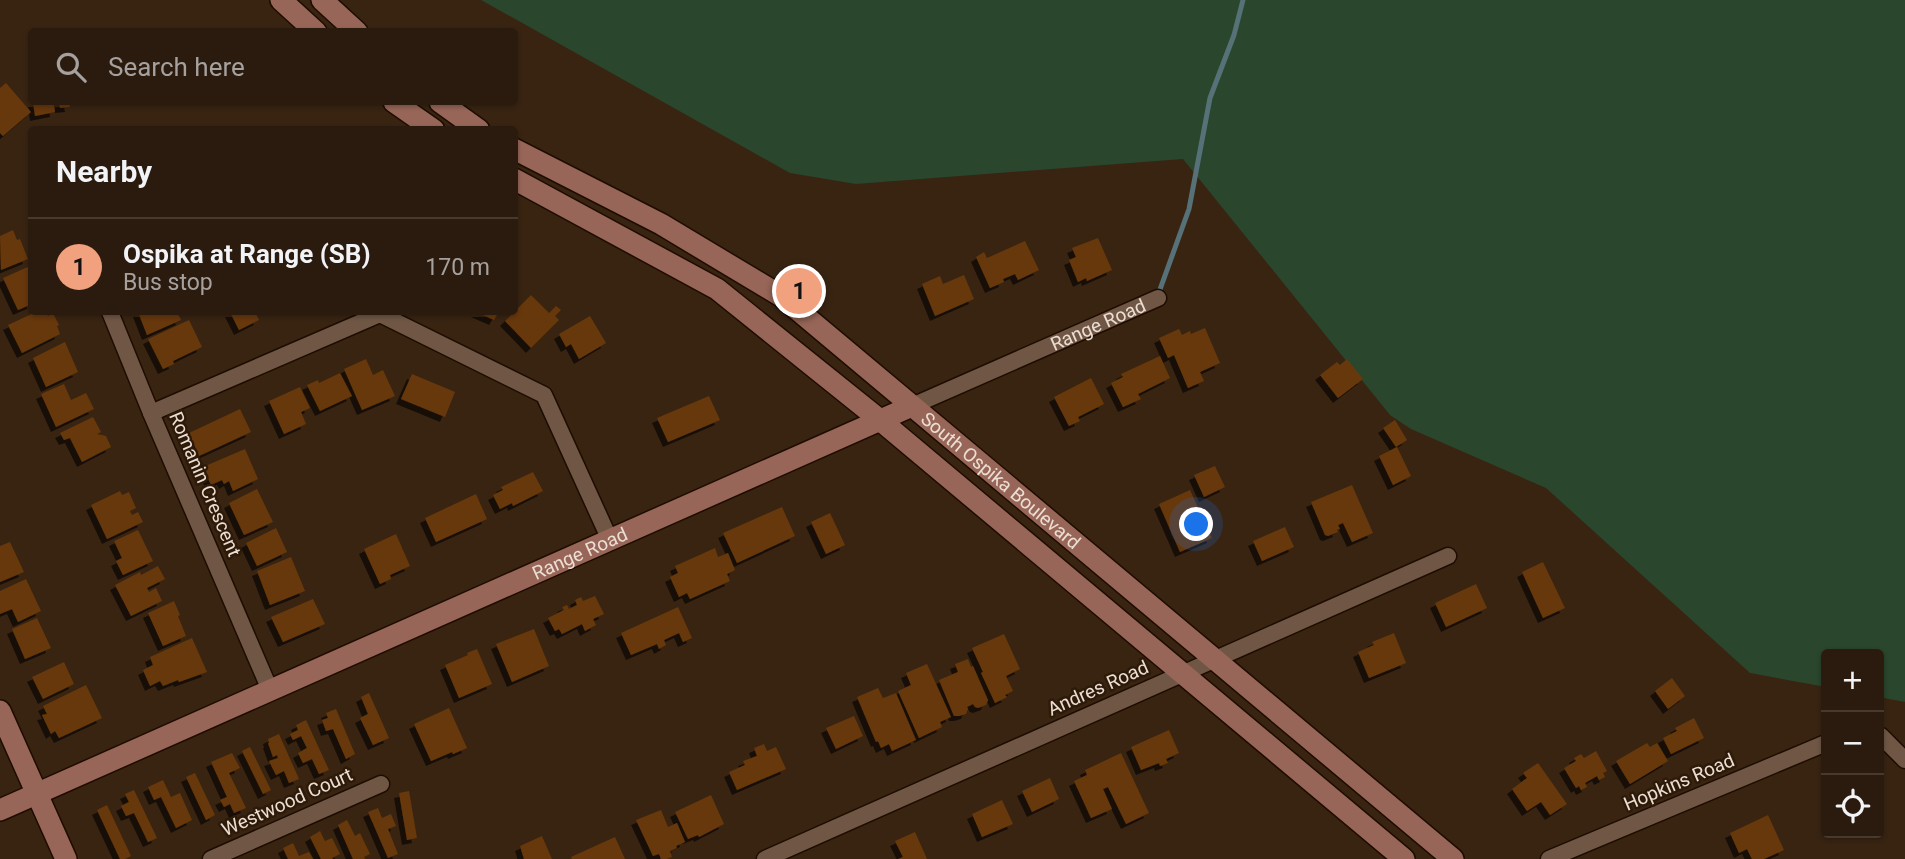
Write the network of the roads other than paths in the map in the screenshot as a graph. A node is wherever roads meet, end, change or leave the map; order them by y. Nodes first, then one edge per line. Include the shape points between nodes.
1 (281, 0) edge
2 (322, 0) edge
3 (312, 28) edge
4 (353, 28) edge
5 (398, 105) edge
6 (444, 105) edge
7 (428, 126) edge
8 (473, 126) edge
9 (518, 151) edge
10 (518, 181) edge
11 (1158, 298) dead end
12 (111, 315) edge
13 (378, 315) edge
14 (382, 315) edge
15 (912, 406) junction
16 (151, 413) junction
17 (880, 420) junction
18 (610, 540) junction
19 (1448, 556) dead end
20 (1215, 659) junction
21 (1182, 674) junction
22 (270, 690) junction
23 (0, 711) edge
24 (1884, 740) edge
25 (1821, 745) edge
26 (1905, 760) edge
27 (381, 784) dead end
28 (37, 794) junction
29 (0, 810) edge
30 (66, 859) edge
31 (211, 859) edge
32 (765, 859) edge
33 (1404, 859) edge
34 (1453, 859) edge
35 (1549, 859) edge

1 - 3 main road
2 - 4 main road
5 - 7 main road
6 - 8 main road
9 - 15 main road, South Ospika Boulevard via 661,224 781,296
10 - 17 main road, South Ospika Boulevard via 717,289
11 - 15 street, Range Road
12 - 16 street
13 - 16 street, Romanin Crescent
14 - 18 street, Romanin Crescent via 544,395
15 - 17 main road, Range Road
15 - 20 main road, South Ospika Boulevard
16 - 22 street, Romanin Crescent
17 - 18 main road, Range Road
17 - 21 main road, South Ospika Boulevard
18 - 22 main road, Range Road
19 - 20 street, Andres Road
20 - 21 street, Andres Road
20 - 34 main road, South Ospika Boulevard
21 - 32 street, Andres Road
21 - 33 main road, South Ospika Boulevard
22 - 28 main road, Range Road
23 - 28 main road
24 - 26 street
25 - 35 street, Hopkins Road
27 - 31 street, Westwood Court
28 - 29 main road, Range Road
28 - 30 main road

